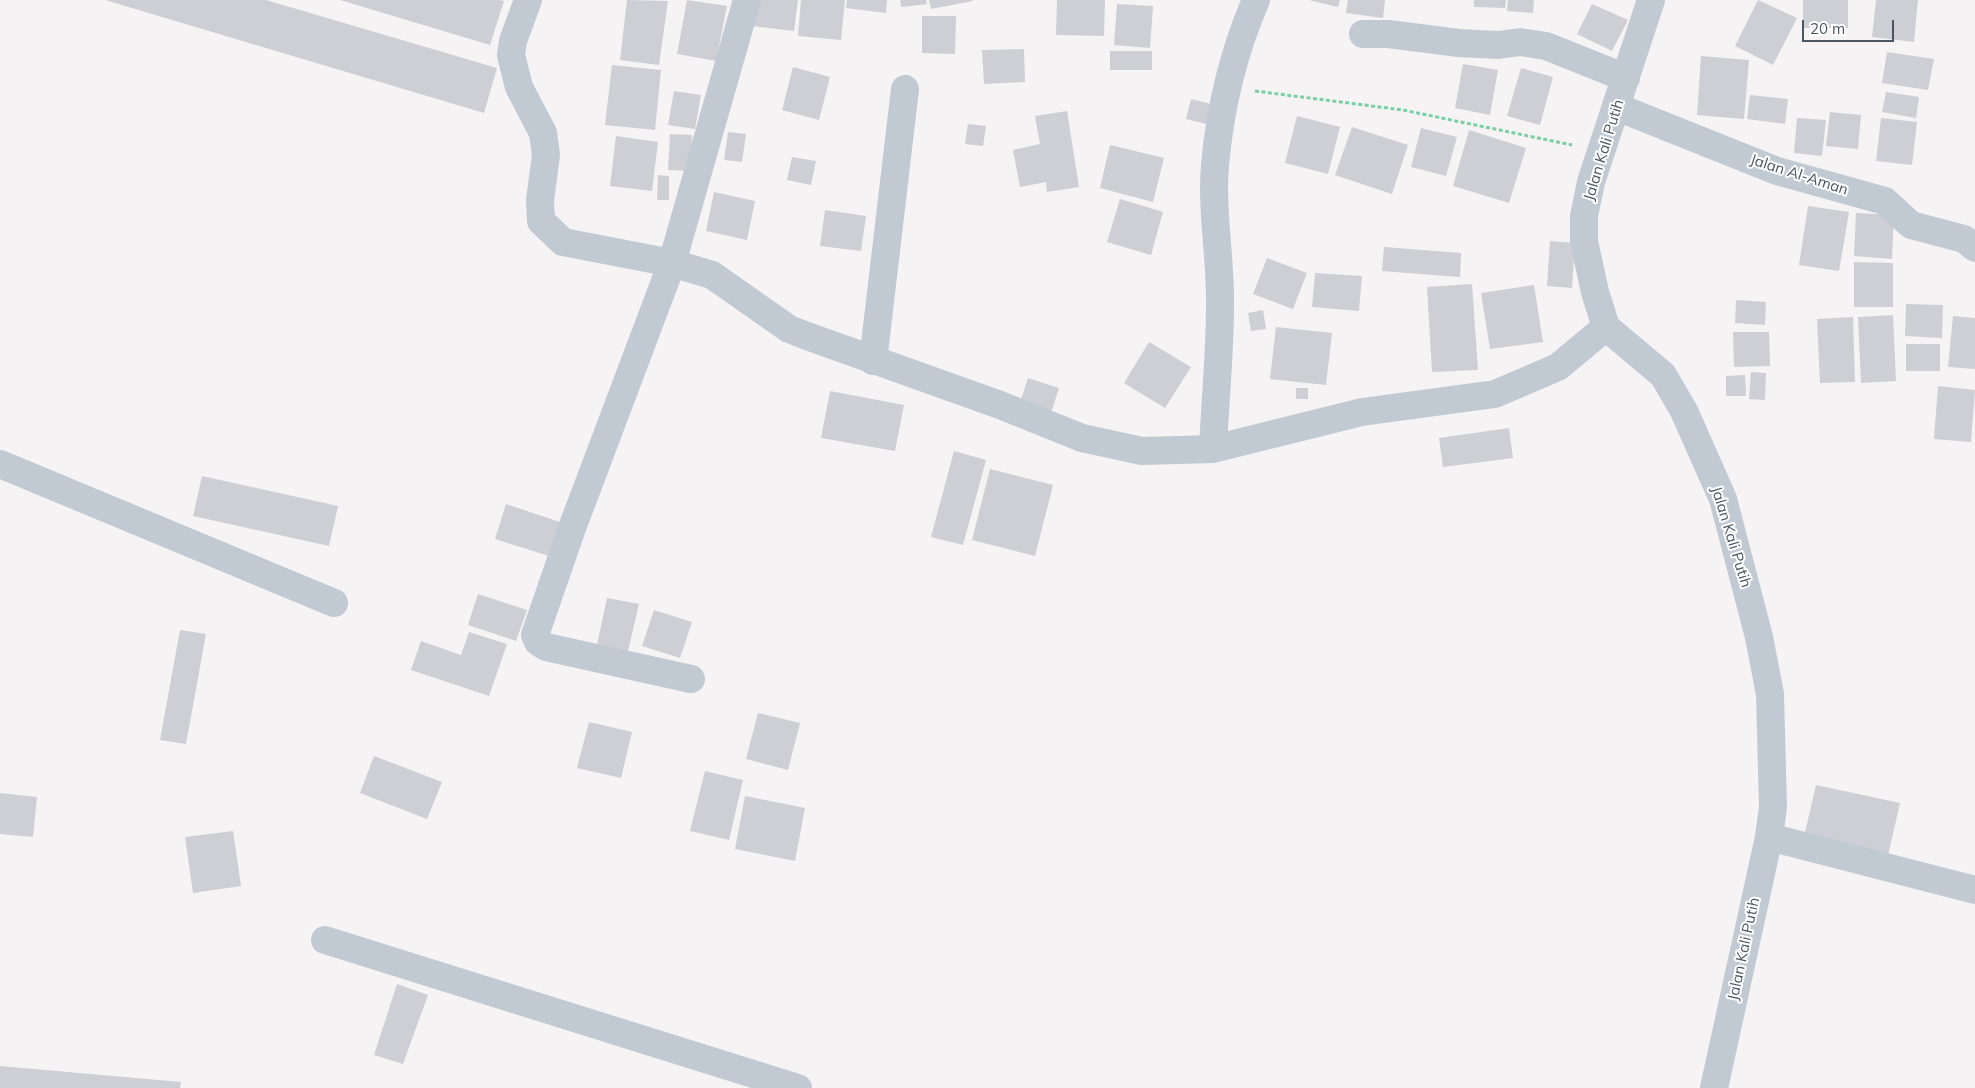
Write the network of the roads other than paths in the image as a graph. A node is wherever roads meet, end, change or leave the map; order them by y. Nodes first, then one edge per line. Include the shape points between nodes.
1 (528, 0) edge
2 (747, 0) edge
3 (1256, 0) edge
4 (1651, 0) edge
5 (1363, 34) dead end
6 (1626, 78) junction
7 (905, 89) dead end
8 (1617, 108) junction
9 (1975, 248) edge
10 (672, 263) junction
11 (1606, 327) junction
12 (873, 361) junction
13 (1213, 450) junction
14 (0, 464) edge
15 (334, 603) dead end
16 (691, 679) dead end
17 (1769, 837) junction
18 (1975, 890) edge
19 (326, 940) dead end
20 (798, 1088) edge
21 (1714, 1088) edge

1 - 10 street via 511,55 519,87 543,133 546,155 540,200 541,222 563,242
2 - 10 street
3 - 13 street via 1246,22 1228,87 1215,166 1220,305
4 - 6 street, Jalan Kali Putih
5 - 6 street via 1459,43 1498,45 1520,42 1546,46
6 - 8 street, Jalan Kali Putih
7 - 12 street
8 - 9 street, Jalan Al-Aman via 1777,171 1885,201 1911,225 1964,239
8 - 11 street, Jalan Kali Putih via 1591,182 1584,216 1584,241 1594,292
10 - 12 street via 712,275 789,329
10 - 16 street via 575,519 535,635 538,642 546,647
11 - 13 street via 1558,367 1495,394 1362,412
11 - 17 street, Jalan Kali Putih via 1663,375 1684,411 1723,499 1760,637 1770,694 1773,807
12 - 13 street via 1102,443 1142,452
14 - 15 street
17 - 18 street
17 - 21 street, Jalan Kali Putih
19 - 20 street

